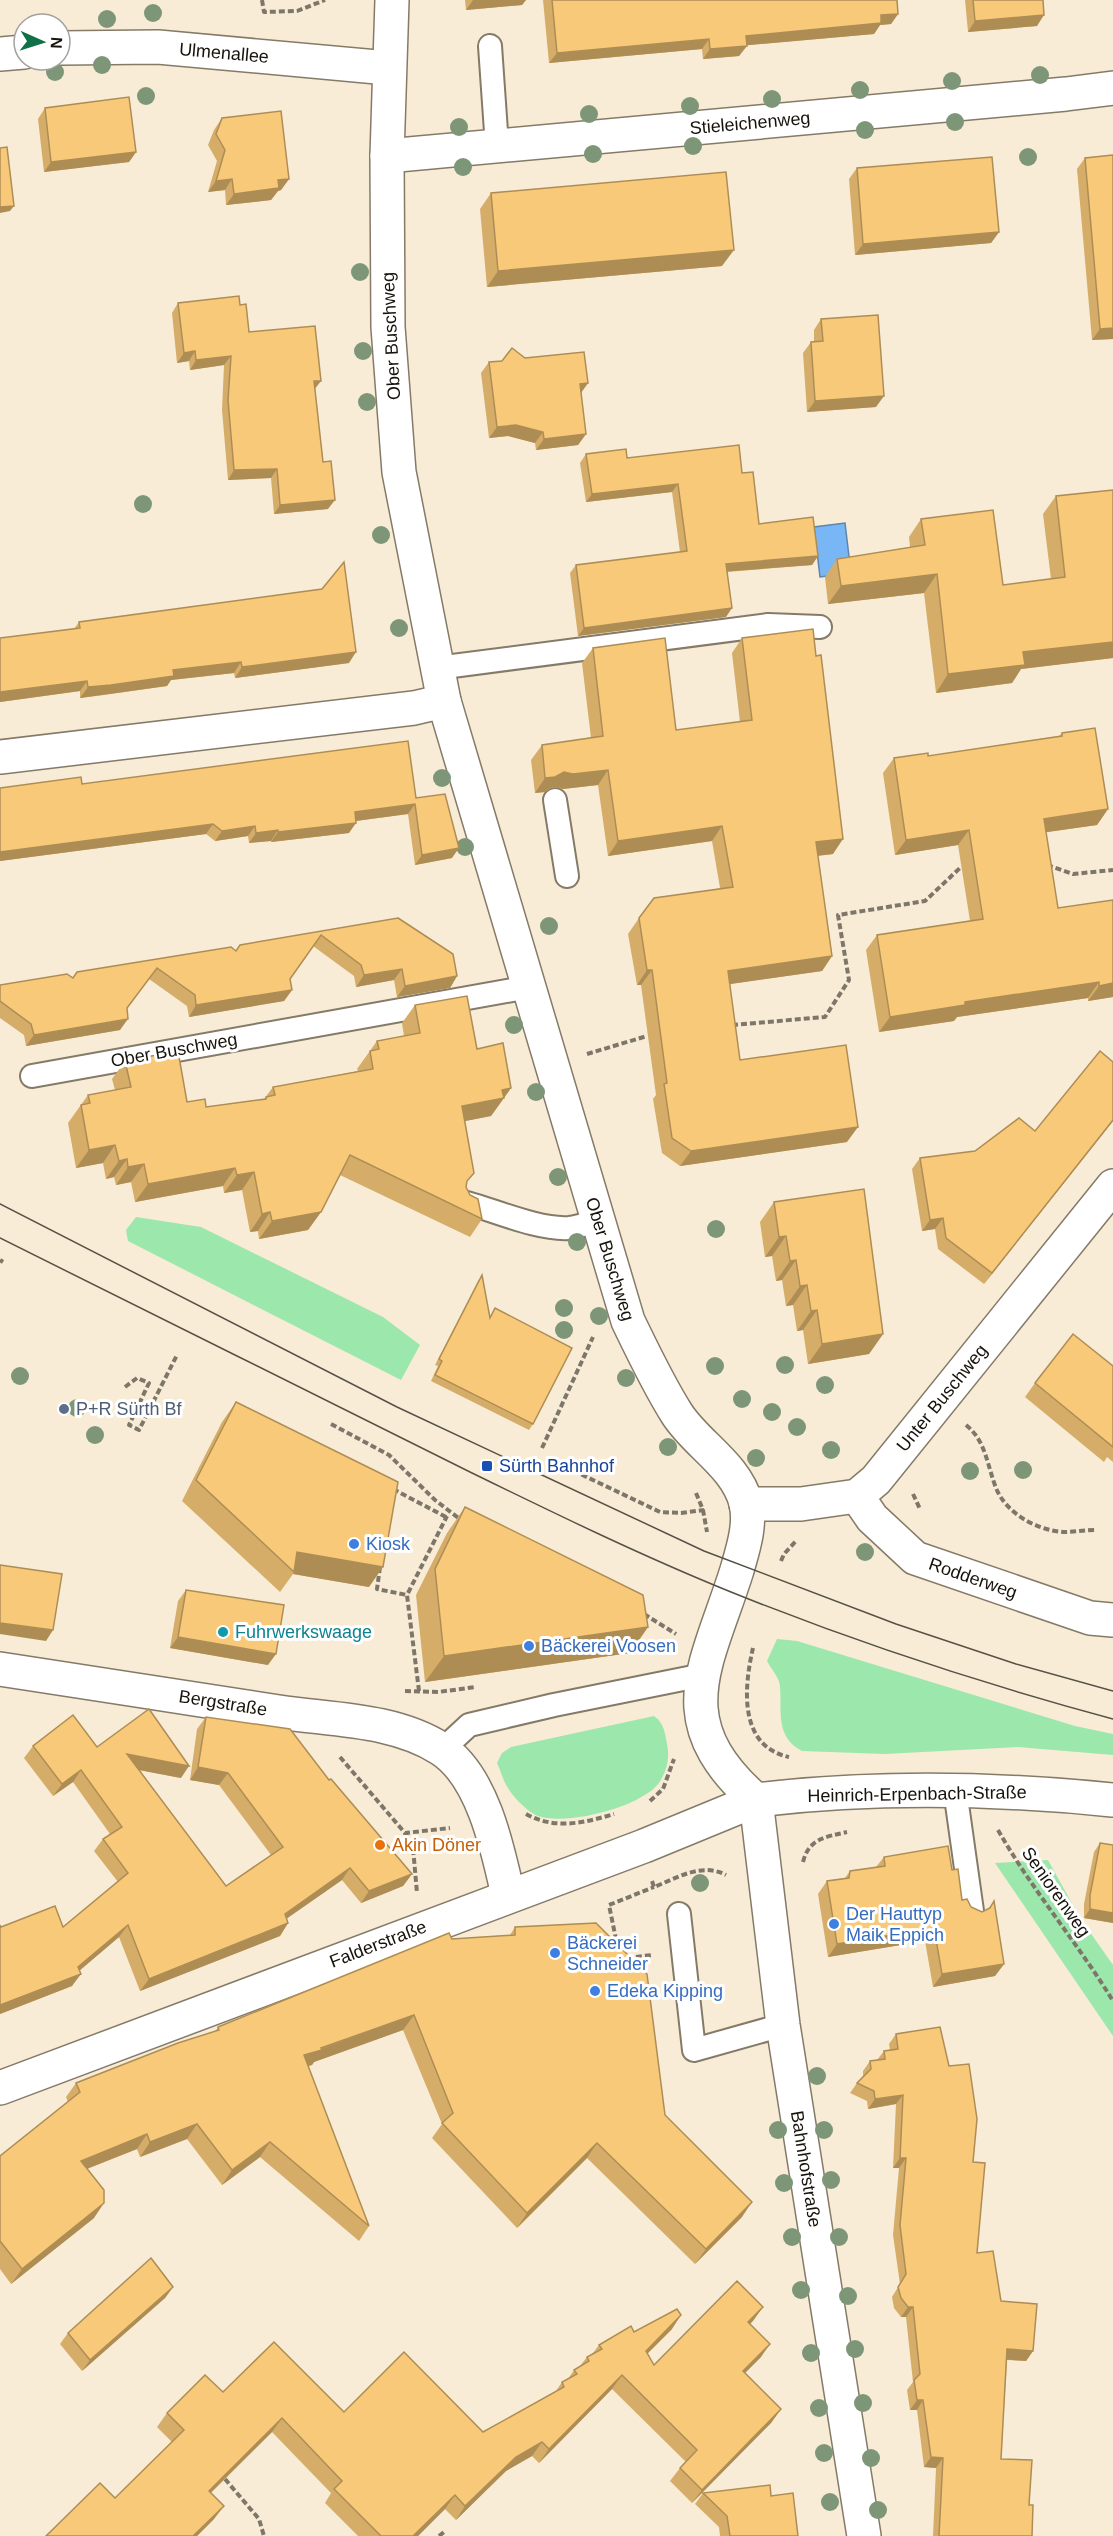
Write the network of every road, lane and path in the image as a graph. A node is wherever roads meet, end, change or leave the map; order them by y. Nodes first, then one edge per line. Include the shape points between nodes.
1 (262, 0) edge
2 (325, 0) edge
3 (392, 0) edge
4 (490, 46) dead end
5 (72, 48) edge
6 (388, 68) junction
7 (1113, 88) edge
8 (497, 146) junction
9 (387, 156) junction
10 (820, 627) dead end
11 (437, 668) junction
12 (444, 701) junction
13 (0, 757) edge
14 (555, 800) edge
15 (1038, 861) edge
16 (961, 867) dead end
17 (1113, 870) edge
18 (567, 876) dead end
19 (529, 987) junction
20 (723, 1025) edge
21 (647, 1036) dead end
22 (552, 1064) junction
23 (32, 1076) dead end
24 (467, 1203) edge
25 (1107, 1204) edge
26 (597, 1221) junction
27 (595, 1334) dead end
28 (177, 1355) dead end
29 (125, 1387) dead end
30 (937, 1405) junction
31 (331, 1424) dead end
32 (542, 1448) dead end
33 (549, 1459) dead end
34 (911, 1489) dead end
35 (857, 1496) junction
36 (390, 1500) edge
37 (746, 1504) junction
38 (703, 1510) dead end
39 (449, 1512) junction
40 (446, 1517) junction
41 (924, 1520) dead end
42 (466, 1522) edge
43 (1096, 1530) dead end
44 (800, 1537) dead end
45 (382, 1555) edge
46 (781, 1563) dead end
47 (407, 1595) junction
48 (641, 1612) edge
49 (1113, 1620) edge
50 (677, 1635) dead end
51 (753, 1646) dead end
52 (0, 1669) edge
53 (703, 1675) junction
54 (419, 1691) dead end
55 (329, 1720) junction
56 (442, 1750) junction
57 (797, 1759) dead end
58 (955, 1790) junction
59 (756, 1800) junction
60 (1113, 1800) edge
61 (520, 1807) dead end
62 (623, 1811) dead end
63 (489, 1824) junction
64 (997, 1829) dead end
65 (850, 1832) dead end
66 (405, 1833) junction
67 (802, 1866) dead end
68 (654, 1887) dead end
69 (508, 1895) junction
70 (972, 1911) edge
71 (679, 1914) dead end
72 (422, 1928) junction
73 (683, 1952) junction
74 (1113, 2001) edge
75 (783, 2025) junction
76 (0, 2088) edge
77 (225, 2479) edge
78 (444, 2532) edge
79 (264, 2536) edge
80 (439, 2536) edge
81 (864, 2536) edge

1 - 2 path via 264,12 297,11
3 - 6 street, Ober Buschweg
4 - 8 lane
5 - 6 street, Ulmenallee via 158,47
6 - 9 street, Ober Buschweg
7 - 8 street, Stieleichenweg
8 - 9 street, Stieleichenweg
9 - 11 street, Ober Buschweg via 388,327 399,472
10 - 11 lane via 768,625
11 - 12 street, Ober Buschweg
12 - 13 street via 414,708
12 - 19 street, Ober Buschweg
14 - 18 lane
15 - 17 path via 1073,874
16 - 20 path via 925,901 838,915 849,980 825,1017
19 - 22 street, Ober Buschweg
19 - 23 lane, Ober Buschweg
21 - 22 path
22 - 26 street, Ober Buschweg
24 - 26 lane via 569,1228
25 - 30 street, Unter Buschweg
26 - 37 street, Ober Buschweg via 628,1321 646,1360 678,1415 735,1479
27 - 32 path
28 - 29 path via 139,1430 129,1425 148,1383 137,1378
30 - 35 street, Unter Buschweg via 876,1480
30 - 43 path via 969,1427 985,1450 1005,1506 1030,1522 1061,1532
31 - 39 path via 389,1455
33 - 38 path via 660,1512
34 - 41 path
35 - 37 street via 801,1504
35 - 49 street, Rodderweg via 872,1518 915,1558 1090,1618
36 - 40 path via 392,1488
37 - 53 street via 744,1547
39 - 40 path
39 - 42 path
40 - 47 path
44 - 46 path
45 - 47 path via 377,1589
47 - 54 path
48 - 50 path
51 - 57 path via 746,1679 748,1716 761,1743 778,1755
52 - 55 street, Bergstraße
53 - 56 lane via 469,1725
53 - 59 street via 700,1706 705,1733 716,1758
55 - 56 street, Bergstraße via 393,1727
55 - 66 path via 335,1750
56 - 63 street, Bergstraße via 461,1768 483,1805
58 - 59 street, Heinrich-Erpenbach-Straße
58 - 60 street, Heinrich-Erpenbach-Straße
58 - 70 lane
59 - 69 street, Falderstraße
59 - 75 street, Bahnhofstraße
61 - 62 path via 546,1824 593,1821
63 - 66 path
63 - 69 street, Bergstraße
64 - 74 path, Seniorenweg
65 - 67 path via 823,1837 806,1850
66 - 72 path via 412,1848
68 - 73 path via 609,1905 621,1959
69 - 72 street, Falderstraße
71 - 73 lane
72 - 76 street, Falderstraße
73 - 75 lane via 694,2050
75 - 81 street, Bahnhofstraße
77 - 79 path via 259,2519
78 - 80 path

